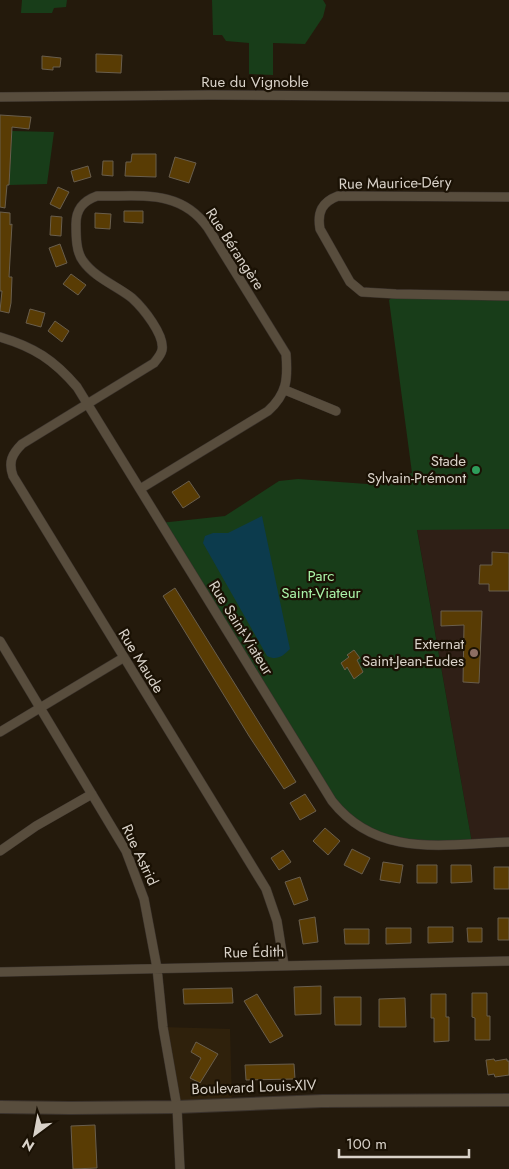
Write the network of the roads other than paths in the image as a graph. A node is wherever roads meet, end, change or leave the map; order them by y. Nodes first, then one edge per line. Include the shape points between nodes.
1 (0, 97) edge
2 (509, 97) edge
3 (509, 197) edge
4 (509, 296) edge
5 (0, 337) edge
6 (285, 390) junction
7 (88, 404) junction
8 (336, 411) dead end
9 (140, 489) junction
10 (0, 641) edge
11 (123, 658) junction
12 (40, 707) junction
13 (0, 732) edge
14 (92, 794) junction
15 (509, 842) edge
16 (0, 851) edge
17 (509, 961) edge
18 (284, 965) junction
19 (156, 968) junction
20 (0, 972) edge
21 (509, 1100) edge
22 (0, 1107) edge
23 (177, 1107) junction
24 (180, 1169) edge

1 - 2 street, Rue du Vignoble
3 - 4 street, Rue Maurice-Déry via 338,196 324,203 318,219 320,229 350,282 362,292
5 - 7 street, Rue Saint-Viateur via 36,351 52,362 77,387
6 - 7 street, Rue Bérangère via 286,354 202,218 190,208 164,197 97,196 88,199 77,213 77,245 82,260 88,268 133,300 153,323 160,336 162,351 154,363
6 - 8 street
6 - 9 street via 268,411
7 - 9 street, Rue Saint-Viateur
7 - 11 street, Rue Maude via 22,444 10,460 10,468
9 - 15 street, Rue Saint-Viateur via 332,801 346,817 371,834 403,843
10 - 12 street, Rue Astrid
11 - 12 street
11 - 18 street, Rue Maude via 266,889 277,921
12 - 13 street
12 - 14 street, Rue Astrid
14 - 16 street
14 - 19 street, Rue Astrid via 126,850 135,874 144,899
17 - 18 street, Rue Édith
18 - 19 street, Rue Édith
19 - 20 street, Rue Édith
19 - 23 street, Rue Astrid
21 - 23 main road, Boulevard Louis-XIV via 322,1101
22 - 23 main road, Boulevard Louis-XIV
23 - 24 street, Rue Astrid

